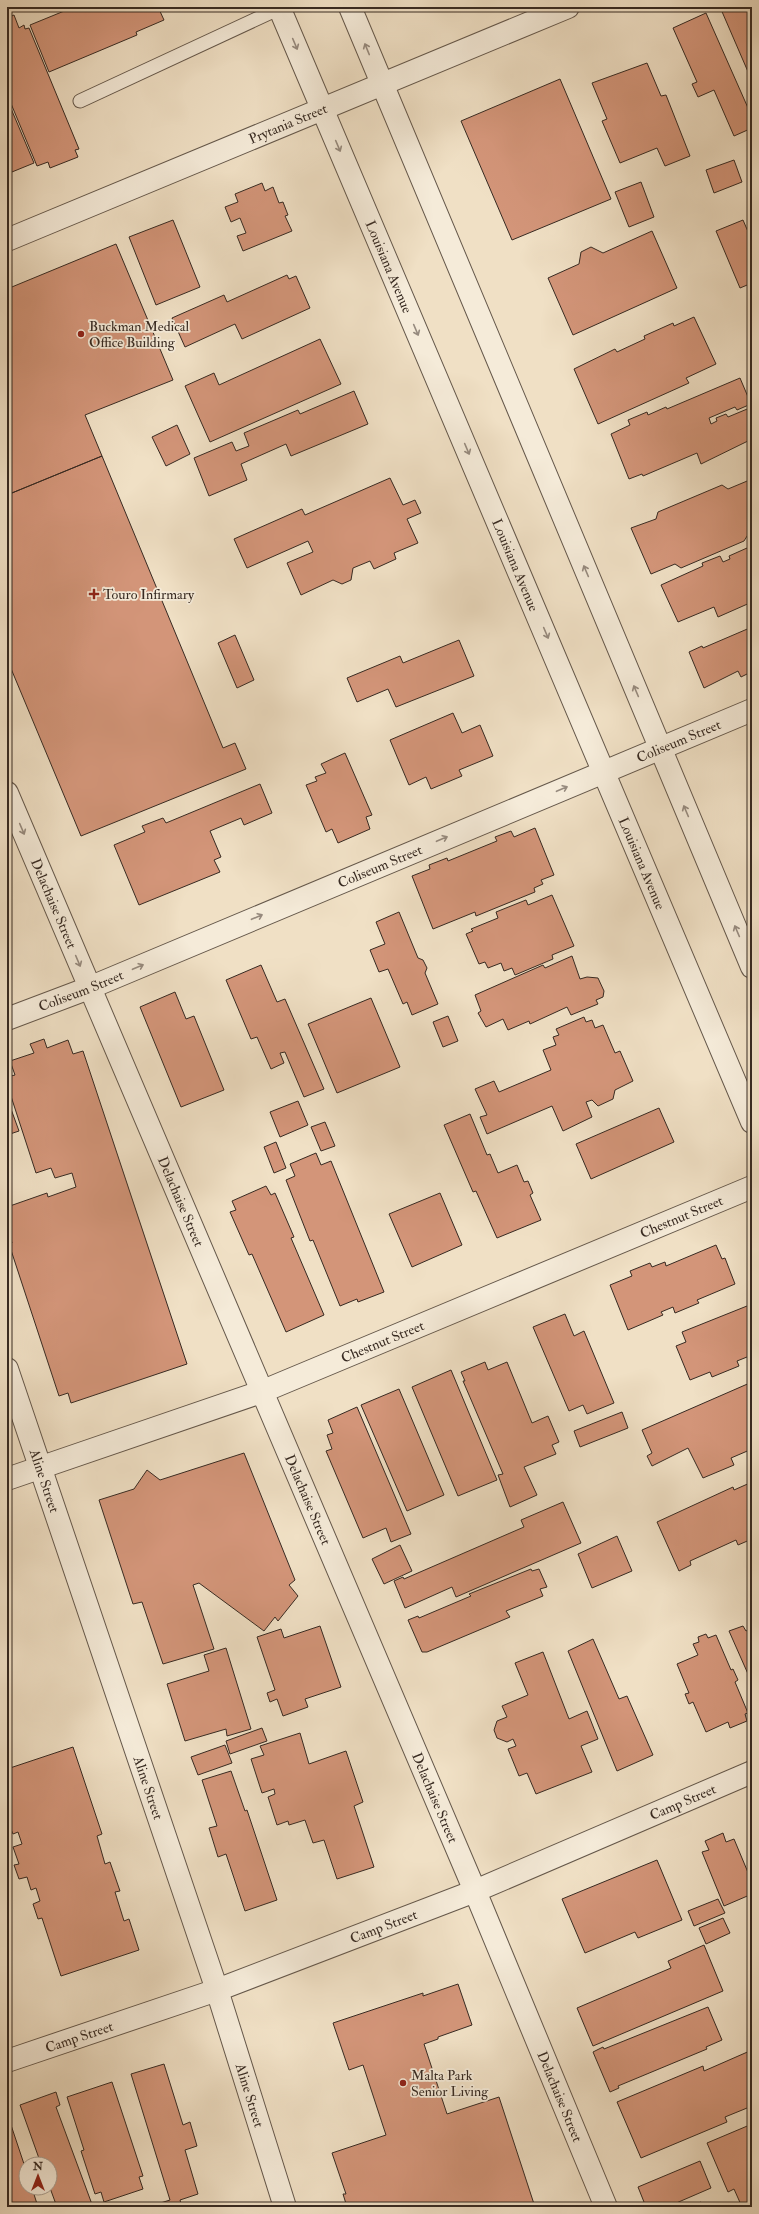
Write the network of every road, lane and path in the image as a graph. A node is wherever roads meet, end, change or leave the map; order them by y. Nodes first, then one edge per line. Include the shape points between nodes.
1 (350, 7) edge
2 (568, 7) edge
3 (280, 8) edge
4 (382, 86) junction
5 (80, 101) dead end
6 (322, 110) junction
7 (7, 240) edge
8 (752, 710) edge
9 (660, 750) junction
10 (604, 771) junction
11 (7, 793) edge
12 (752, 967) edge
13 (89, 988) junction
14 (7, 1019) edge
15 (752, 1122) edge
16 (752, 1187) edge
17 (7, 1369) edge
18 (261, 1392) junction
19 (40, 1467) junction
20 (7, 1479) edge
21 (752, 1772) edge
22 (475, 1891) junction
23 (217, 1990) junction
24 (7, 2061) edge
25 (285, 2207) edge
26 (606, 2207) edge

4 -> 1 street
2 - 4 street, Prytania Street
3 - 5 lane
3 -> 6 street, Louisiana Avenue
4 - 6 street, Prytania Street
9 -> 4 street
6 - 7 street, Prytania Street
6 -> 10 street, Louisiana Avenue
8 - 9 street, Coliseum Street
9 - 10 street, Coliseum Street
12 -> 9 street
13 -> 10 street, Coliseum Street
10 - 15 street, Louisiana Avenue
11 -> 13 street, Delachaise Street
13 - 14 street, Coliseum Street
13 - 18 street, Delachaise Street
16 - 18 street, Chestnut Street
17 - 19 street, Aline Street
18 - 19 street, Chestnut Street
18 - 22 street, Delachaise Street
19 - 20 street, Chestnut Street
19 - 23 street, Aline Street
21 - 22 street, Camp Street
22 - 23 street, Camp Street
22 - 26 street, Delachaise Street
23 - 24 street, Camp Street
23 - 25 street, Aline Street

